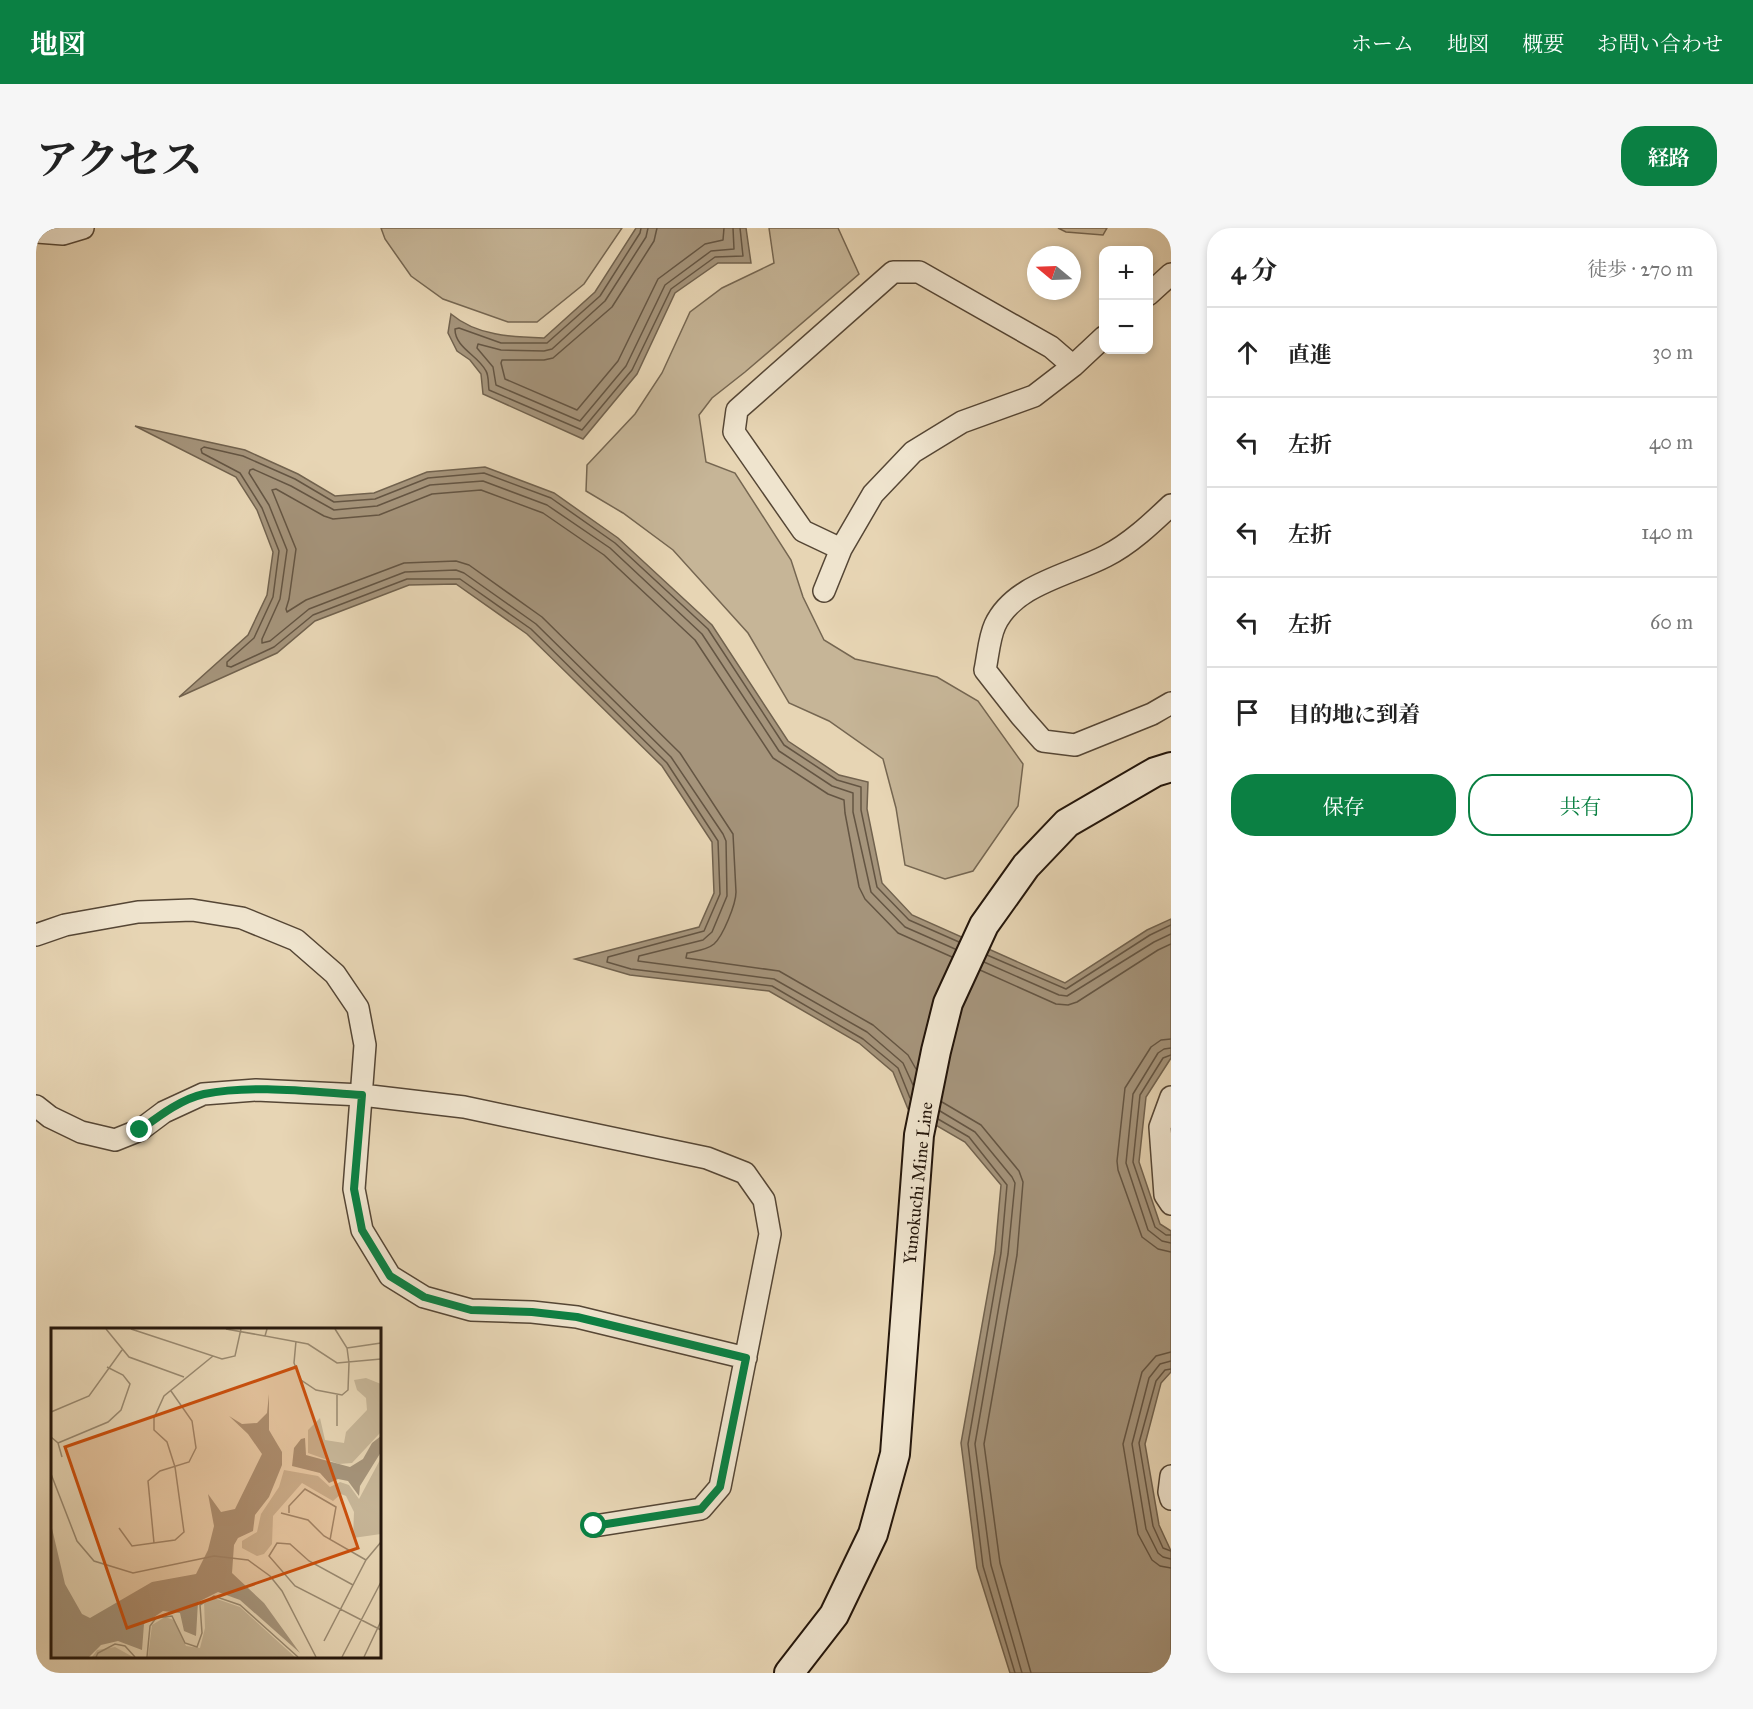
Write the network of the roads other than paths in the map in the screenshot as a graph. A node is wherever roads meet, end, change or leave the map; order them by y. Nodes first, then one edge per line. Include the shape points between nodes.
1 (83, 228) edge
2 (36, 232) edge
3 (1171, 274) edge
4 (1153, 291) edge
5 (1099, 342) edge
6 (1073, 366) junction
7 (1171, 505) edge
8 (841, 549) junction
9 (824, 591) dead end
10 (1171, 703) edge
11 (1171, 767) edge
12 (36, 935) edge
13 (362, 1095) junction
14 (1171, 1097) edge
15 (36, 1106) edge
16 (1171, 1204) edge
17 (746, 1358) junction
18 (1171, 1476) edge
19 (1171, 1499) edge
20 (594, 1526) dead end
21 (789, 1673) edge

1 - 2 street via 63,234
3 - 4 street
5 - 6 street
6 - 8 street via 1034,396 962,422 913,452 873,494
6 - 8 street via 1051,348 919,272 893,272 737,410 734,432 803,531
7 - 10 street via 1107,556 1054,577 1014,601 995,625 985,670 1044,741 1075,745
8 - 9 street
11 - 21 main road, Yunokuchi Mine Line via 1155,772 1067,824 1026,866 984,925 948,1003 919,1135 895,1454 873,1534 839,1605
12 - 13 street via 65,925 138,912 192,910 242,918 296,940 335,974 358,1008 365,1045
13 - 15 street via 256,1089 203,1094 115,1140 81,1132
13 - 17 street via 354,1189 362,1230 390,1276 424,1297 471,1310 577,1317
13 - 17 street via 475,1109 707,1158 745,1173 764,1200 770,1234
14 - 16 street via 1160,1127 1165,1195
17 - 20 street via 720,1487 701,1509
18 - 19 street

